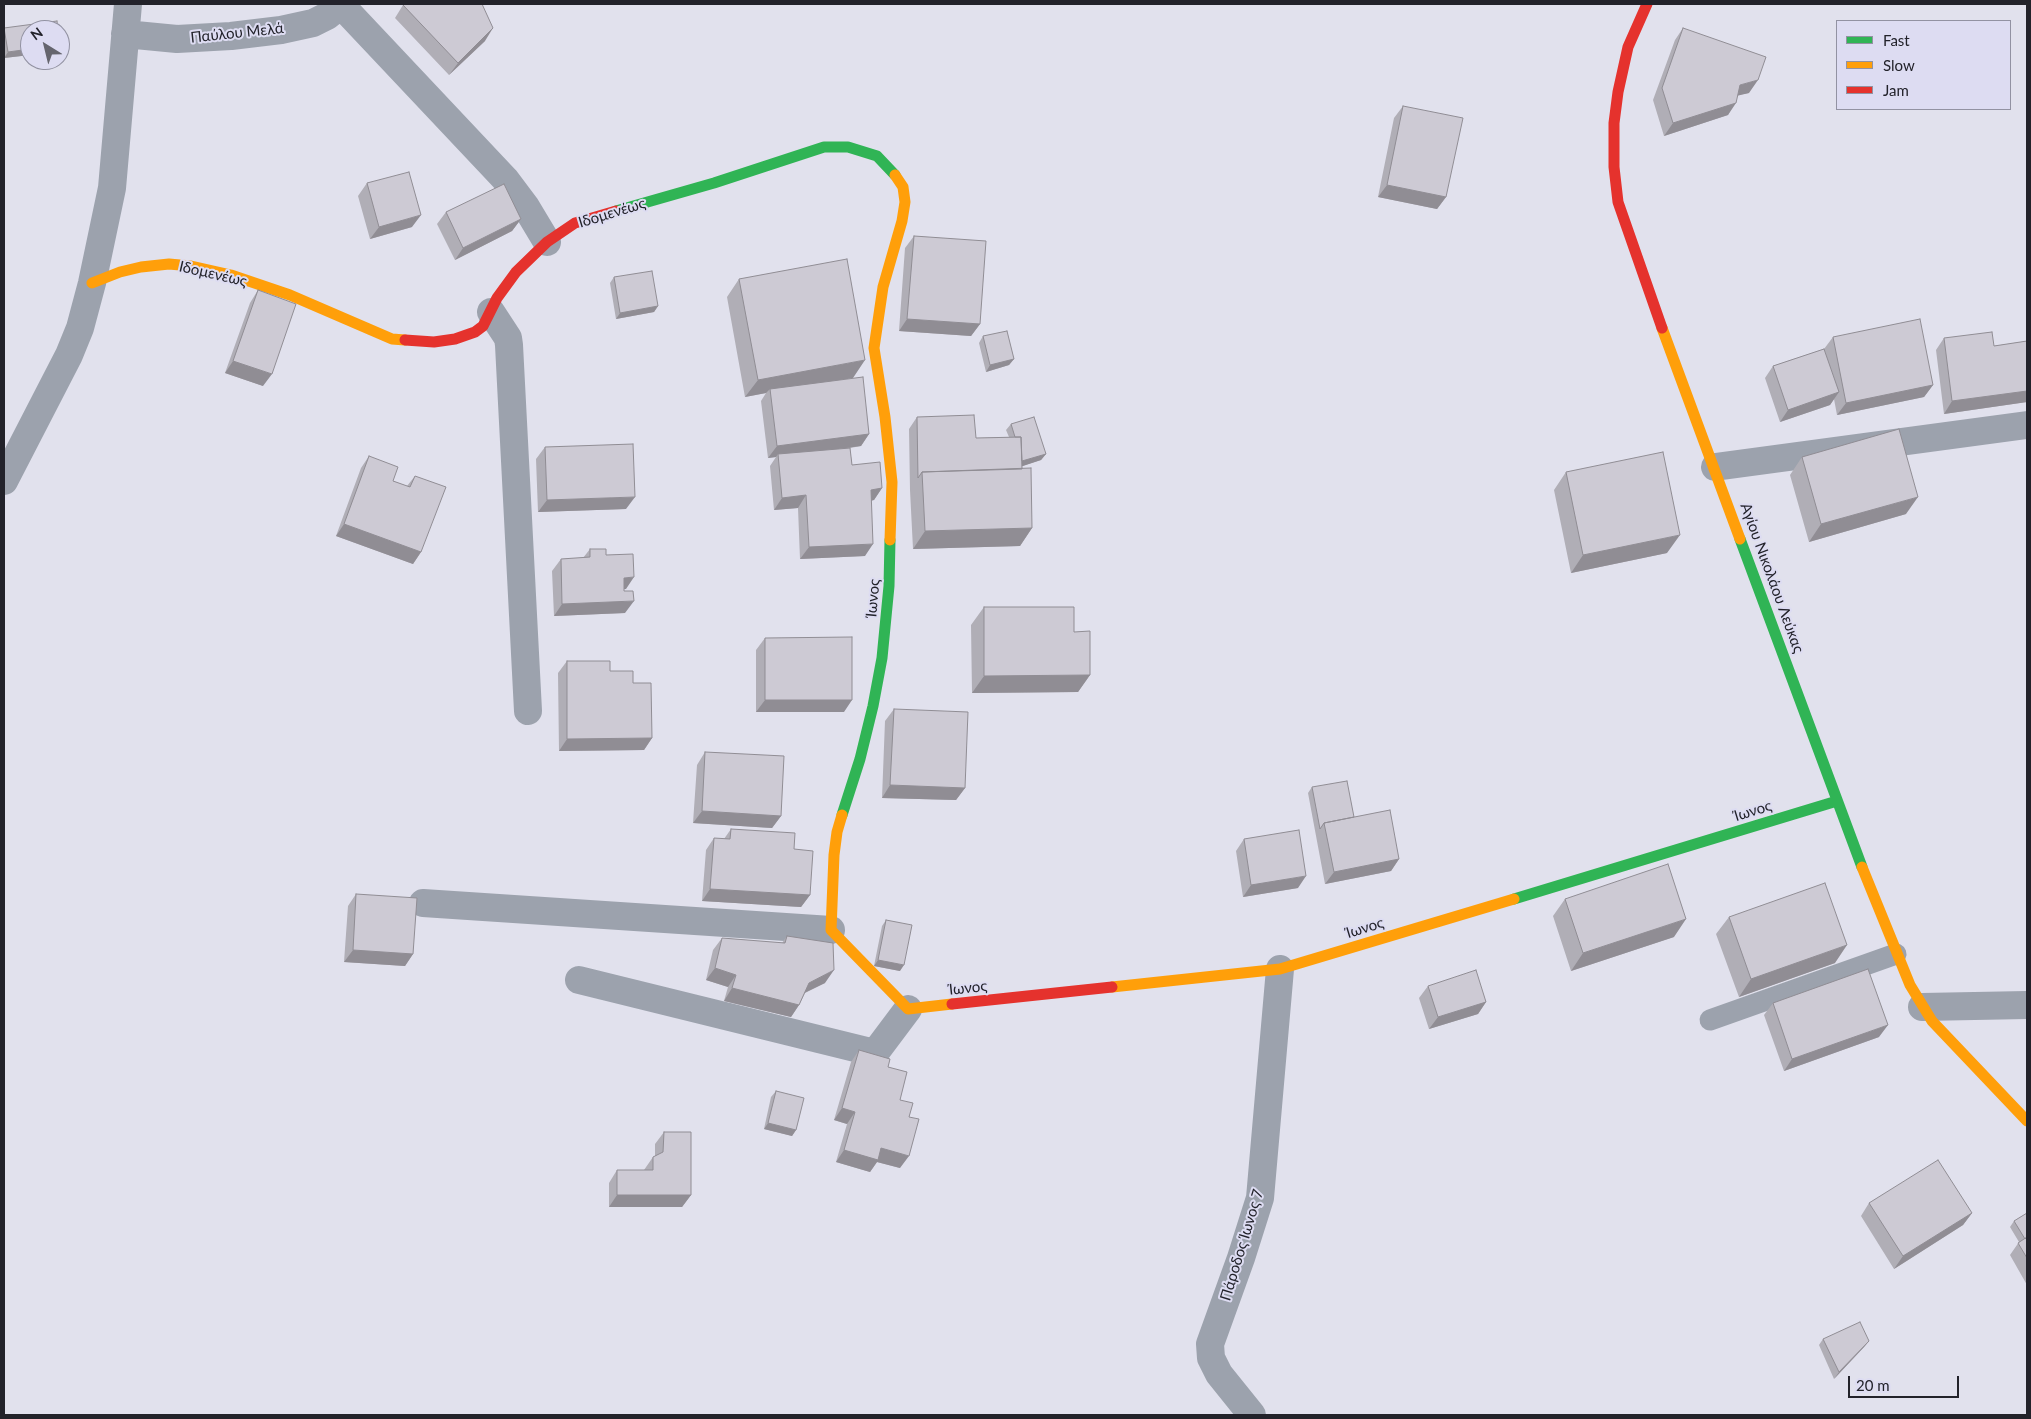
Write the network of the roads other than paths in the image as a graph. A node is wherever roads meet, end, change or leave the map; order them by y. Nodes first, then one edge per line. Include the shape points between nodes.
1 (128, 4) edge
2 (342, 4) edge
3 (1646, 4) edge
4 (125, 34) junction
5 (902, 220) joint
6 (547, 242) junction
7 (92, 284) junction
8 (491, 312) junction
9 (2027, 425) edge
10 (1715, 467) junction
11 (4, 481) edge
12 (528, 711) dead end
13 (1837, 802) junction
14 (423, 903) dead end
15 (831, 930) junction
16 (1896, 954) junction
17 (1280, 969) junction
18 (579, 980) dead end
19 (2027, 1005) edge
20 (1922, 1007) junction
21 (908, 1009) junction
22 (1710, 1020) dead end
23 (2027, 1121) edge
24 (1252, 1415) edge

1 - 4 street
2 - 4 street, Παύλου Μελά via 313,23 256,33 177,39
2 - 6 street via 505,179
3 - 10 street, Αγίου Νικολάου Λεύκας via 1628,47 1618,92 1614,123 1618,202
4 - 7 street via 112,188
5 - 6 street, Ιδομενέως via 903,187 892,170 877,156 848,147 824,147 714,183 575,222
5 - 15 street, Ίωνος via 883,287 874,348 892,482 885,633 865,739 837,832
6 - 8 street, Ιδομενέως via 505,284
7 - 8 street, Ιδομενέως via 141,266 169,264 205,268 290,295 378,335 402,341 434,342 460,337 483,326
7 - 11 street via 69,355
8 - 12 street via 510,345
9 - 10 street
10 - 13 street, Αγίου Νικολάου Λεύκας
13 - 16 street, Αγίου Νικολάου Λεύκας
13 - 17 street, Ίωνος
14 - 15 street
15 - 21 street
16 - 20 street, Αγίου Νικολάου Λεύκας
16 - 22 lane
17 - 21 street, Ίωνος
17 - 24 street, Πάροδος Ίωνος 7 via 1260,1198 1210,1344 1211,1358 1219,1374
18 - 21 street via 875,1053
19 - 20 street
20 - 23 street, Αγίου Νικολάου Λεύκας via 1948,1039

